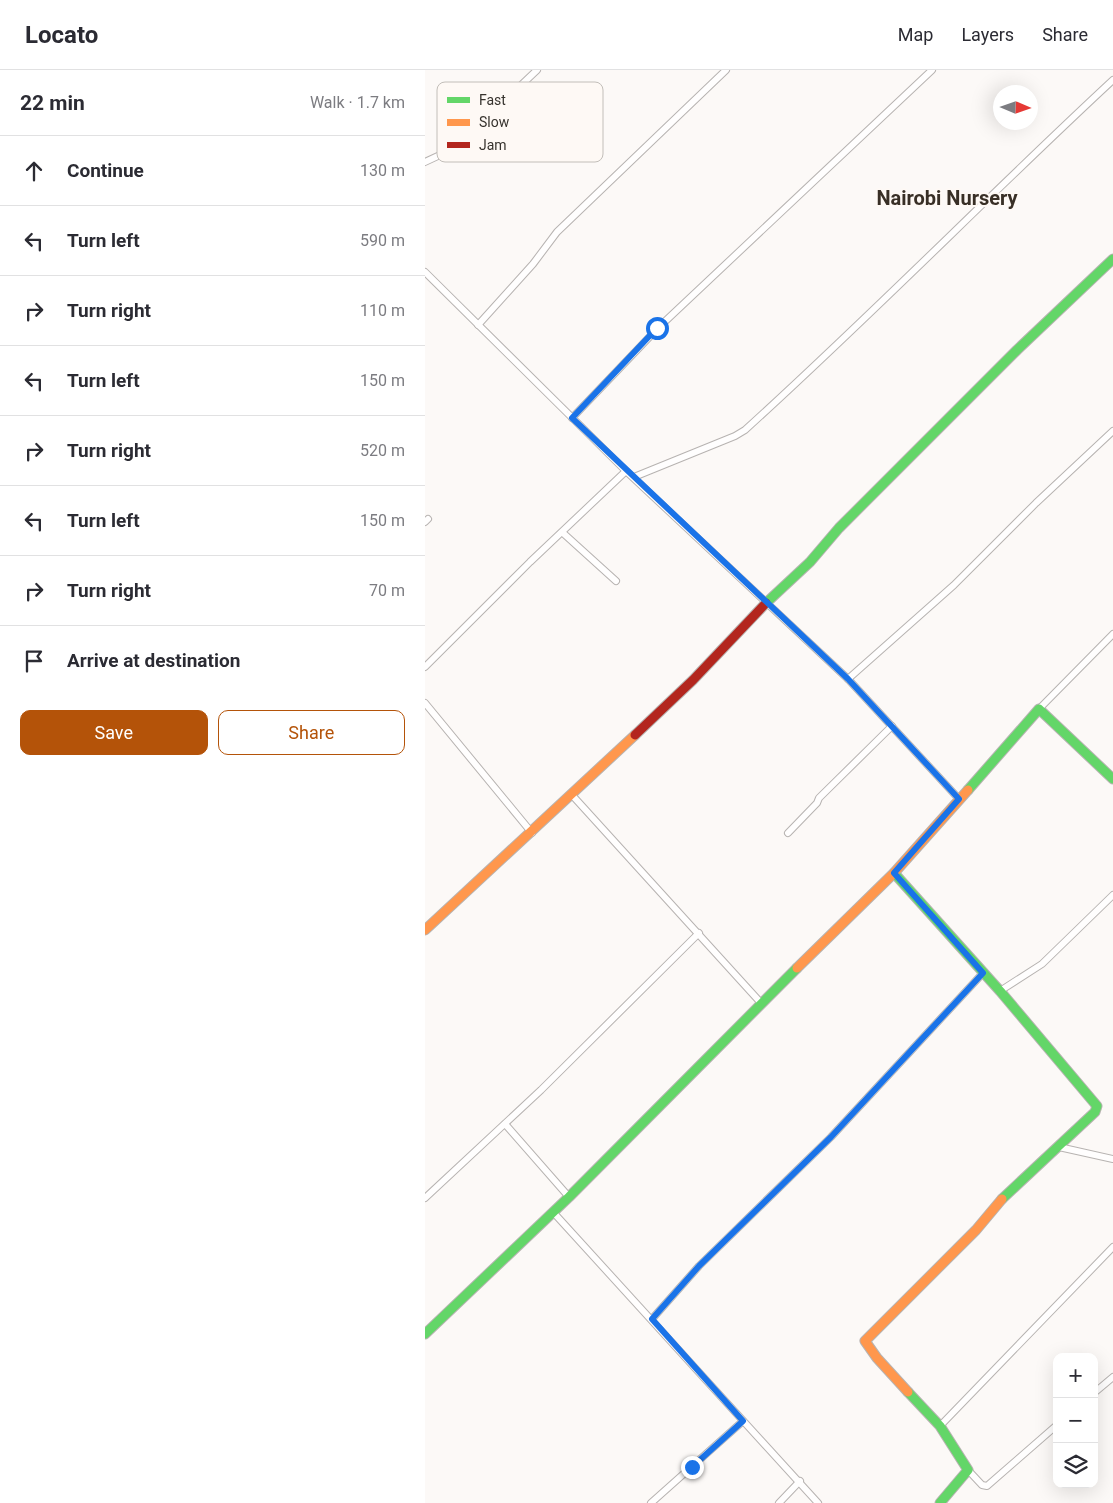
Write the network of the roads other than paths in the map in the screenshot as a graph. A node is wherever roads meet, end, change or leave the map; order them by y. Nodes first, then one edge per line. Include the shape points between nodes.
1 (537, 70) edge
2 (727, 70) edge
3 (932, 70) edge
4 (1113, 80) edge
5 (524, 82) edge
6 (437, 156) edge
7 (425, 162) edge
8 (1113, 259) edge
9 (425, 272) edge
10 (478, 325) junction
11 (572, 418) junction
12 (1113, 431) edge
13 (626, 471) junction
14 (634, 477) junction
15 (563, 533) junction
16 (616, 581) dead end
17 (766, 603) junction
18 (1113, 634) edge
19 (425, 667) edge
20 (848, 679) junction
21 (425, 703) edge
22 (1039, 709) junction
23 (892, 726) junction
24 (1113, 779) edge
25 (572, 795) junction
26 (959, 799) junction
27 (532, 833) junction
28 (789, 833) dead end
29 (894, 873) junction
30 (1113, 895) edge
31 (425, 930) edge
32 (699, 933) junction
33 (983, 973) junction
34 (1000, 991) junction
35 (761, 1003) junction
36 (505, 1124) junction
37 (1059, 1147) junction
38 (1113, 1159) edge
39 (569, 1196) junction
40 (425, 1198) edge
41 (553, 1212) junction
42 (1113, 1247) edge
43 (652, 1319) junction
44 (425, 1334) edge
45 (1113, 1377) edge
46 (1098, 1390) edge
47 (743, 1421) junction
48 (939, 1426) junction
49 (1053, 1428) edge
50 (969, 1470) junction
51 (800, 1482) junction
52 (651, 1503) edge
53 (779, 1503) edge
54 (818, 1503) edge
55 (939, 1503) edge

1 - 5 street
2 - 10 street via 557,232
3 - 11 street via 657,328
4 - 14 street via 831,352 745,430
6 - 7 street
8 - 17 street via 1017,350
9 - 10 street
10 - 11 street
11 - 13 street
12 - 20 street via 1036,502 954,586
13 - 14 street
13 - 15 street
14 - 17 street
15 - 16 street
15 - 19 street
17 - 20 street
17 - 25 street via 693,680
18 - 22 street
20 - 23 street
21 - 27 street
22 - 24 street
22 - 26 street
23 - 26 street
23 - 28 street via 819,798
25 - 27 street
25 - 32 street
26 - 29 street
27 - 31 street
29 - 33 street
29 - 35 street
30 - 34 street via 1041,964
32 - 35 street
32 - 36 street
33 - 34 street
33 - 43 street via 831,1137 699,1266
34 - 37 street via 1097,1106 1095,1112
35 - 39 street
36 - 39 street
36 - 40 street
37 - 38 street
37 - 48 street via 1008,1192 976,1230 865,1341
39 - 41 street
41 - 43 street
41 - 44 street
42 - 48 street
43 - 47 street
45 - 46 street
47 - 51 street
47 - 52 street
48 - 50 street
49 - 50 street via 987,1486 982,1485
50 - 55 street
51 - 53 street
51 - 54 street

